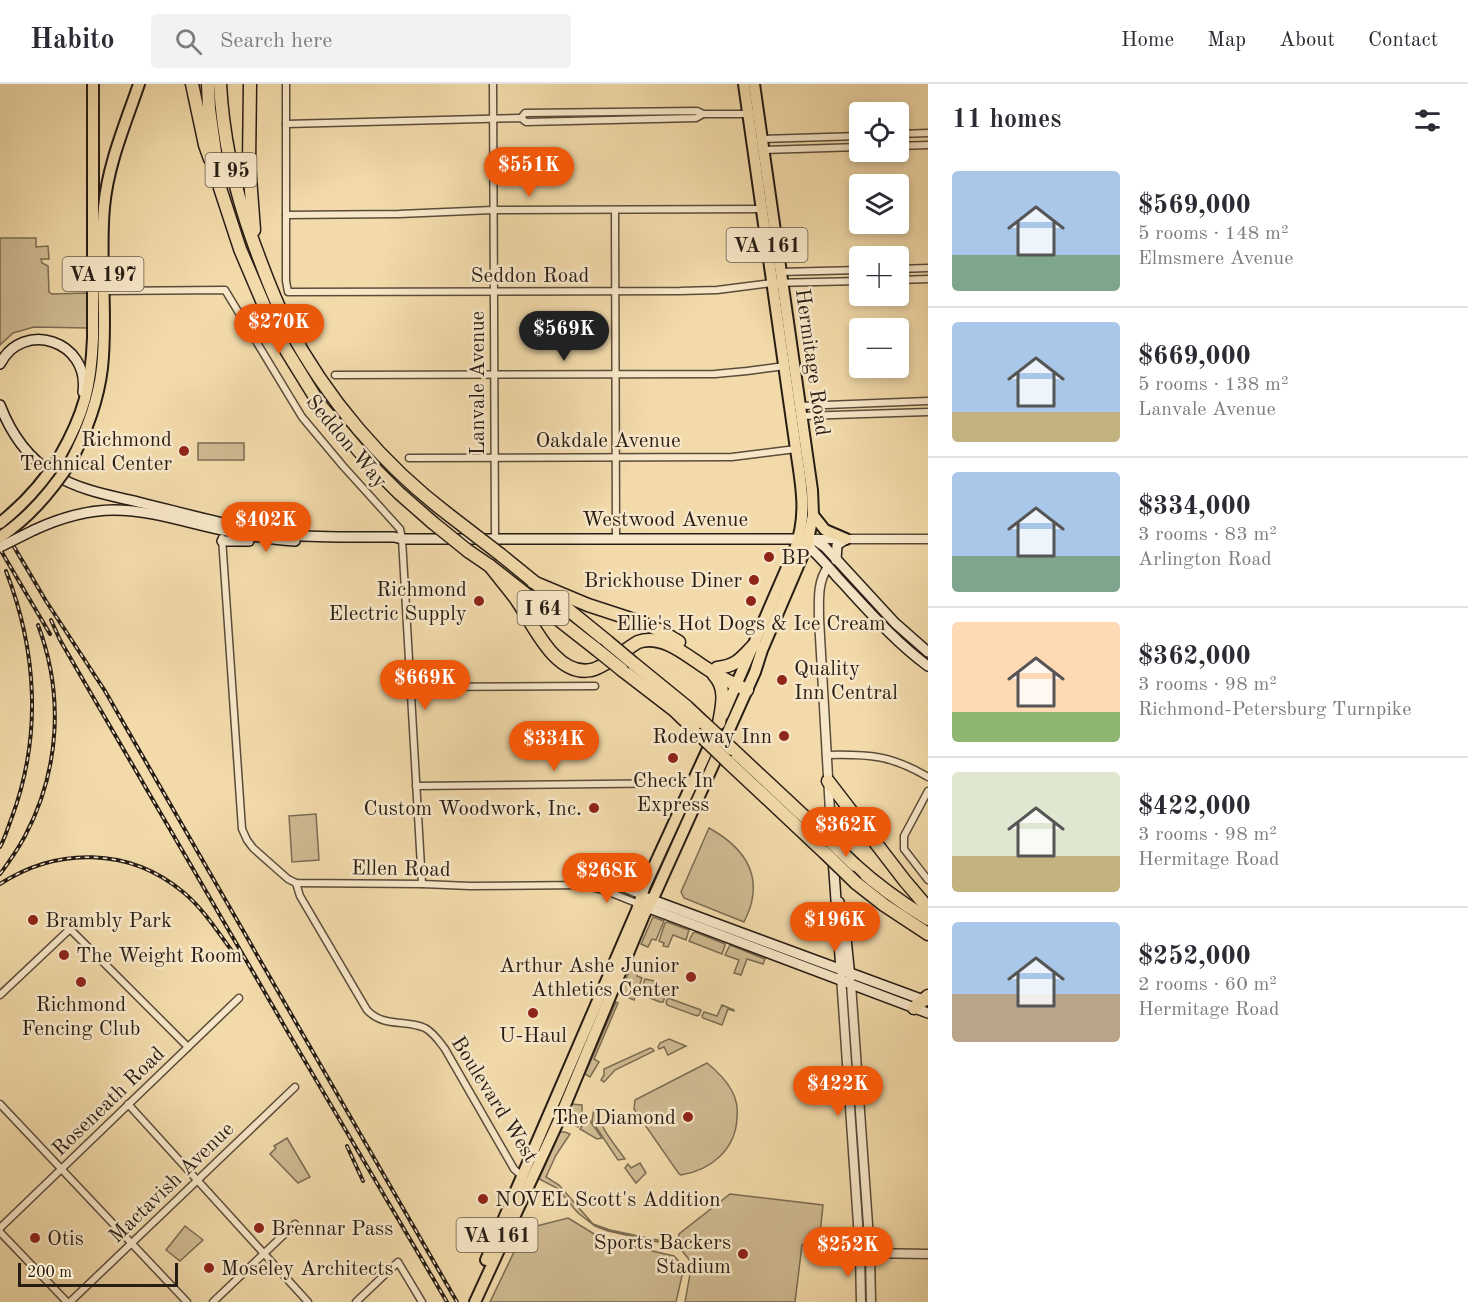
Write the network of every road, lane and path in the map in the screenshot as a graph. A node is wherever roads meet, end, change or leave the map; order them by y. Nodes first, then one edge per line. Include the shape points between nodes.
1 (93, 84) edge
2 (139, 84) edge
3 (192, 84) edge
4 (207, 84) edge
5 (220, 84) edge
6 (250, 84) edge
7 (286, 84) edge
8 (493, 84) edge
9 (744, 84) edge
10 (754, 84) edge
11 (607, 112) junction
12 (703, 114) junction
13 (753, 114) junction
14 (521, 118) junction
15 (493, 119) junction
16 (607, 120) junction
17 (286, 124) junction
18 (928, 133) edge
19 (909, 134) edge
20 (849, 137) edge
21 (758, 145) junction
22 (928, 145) edge
23 (909, 146) edge
24 (849, 147) edge
25 (220, 188) junction
26 (767, 209) junction
27 (493, 210) junction
28 (615, 210) junction
29 (286, 215) junction
30 (257, 252) junction
31 (928, 268) edge
32 (909, 269) edge
33 (849, 271) edge
34 (777, 278) junction
35 (928, 279) edge
36 (909, 280) edge
37 (849, 281) edge
38 (98, 291) junction
39 (494, 291) junction
40 (615, 291) junction
41 (0, 364) edge
42 (789, 366) junction
43 (615, 374) junction
44 (335, 375) dead end
45 (494, 375) junction
46 (928, 401) edge
47 (0, 405) edge
48 (796, 411) junction
49 (928, 412) edge
50 (74, 430) junction
51 (801, 448) junction
52 (494, 457) junction
53 (615, 457) junction
54 (409, 459) dead end
55 (813, 515) junction
56 (0, 523) edge
57 (221, 531) junction
58 (0, 537) edge
59 (495, 538) junction
60 (616, 538) junction
61 (402, 539) junction
62 (846, 539) junction
63 (928, 539) edge
64 (805, 541) junction
65 (0, 548) edge
66 (836, 560) junction
67 (490, 566) junction
68 (828, 567) junction
69 (533, 582) junction
70 (754, 645) junction
71 (928, 652) edge
72 (928, 666) edge
73 (714, 670) junction
74 (742, 685) junction
75 (595, 686) dead end
76 (412, 687) junction
77 (719, 723) junction
78 (702, 729) junction
79 (730, 755) junction
80 (826, 755) junction
81 (928, 777) edge
82 (828, 781) junction
83 (693, 783) junction
84 (416, 786) junction
85 (928, 791) edge
86 (831, 829) junction
87 (867, 833) junction
88 (679, 840) junction
89 (928, 880) edge
90 (296, 883) junction
91 (422, 884) junction
92 (645, 902) junction
93 (928, 908) edge
94 (928, 919) edge
95 (710, 932) junction
96 (745, 933) junction
97 (928, 934) edge
98 (845, 972) junction
99 (847, 982) junction
100 (0, 995) edge
101 (239, 998) dead end
102 (923, 1001) edge
103 (928, 1013) edge
104 (188, 1047) junction
105 (295, 1087) dead end
106 (0, 1104) edge
107 (128, 1104) junction
108 (61, 1169) junction
109 (526, 1179) junction
110 (198, 1180) junction
111 (295, 1224) dead end
112 (0, 1227) edge
113 (0, 1232) edge
114 (132, 1243) junction
115 (865, 1253) junction
116 (263, 1254) junction
117 (928, 1254) edge
118 (473, 1299) edge
119 (68, 1302) edge
120 (187, 1302) edge
121 (213, 1302) edge
122 (308, 1302) edge
123 (356, 1302) edge
124 (422, 1302) edge
125 (861, 1302) edge
126 (871, 1302) edge

1 - 38 main road, VA 197
2 - 38 main road, VA 197 via 107,183
3 - 25 highway, I 64 via 205,146
4 - 25 highway, I 95
5 - 30 highway, I 95 via 231,172
6 - 30 highway, I 64 via 249,164
7 - 17 street
8 - 15 street, Lanvale Avenue
9 - 13 main road, Hermitage Road / VA 161
10 - 13 main road, Hermitage Road / VA 161
11 - 12 street
11 - 14 street via 525,113
11 - 16 street
12 - 13 street
12 - 16 street via 696,118
13 - 21 main road, Hermitage Road / VA 161
14 - 15 street
14 - 16 street via 526,122
15 - 17 street
15 - 27 street, Lanvale Avenue
17 - 29 street
18 - 19 street
20 - 21 street
21 - 24 street
21 - 26 main road, Hermitage Road / VA 161
22 - 23 street
25 - 67 highway, I 64, bridge via 271,322 320,405 399,494
26 - 28 street
26 - 34 main road, Hermitage Road / VA 161
27 - 28 street
27 - 29 street
27 - 39 street, Lanvale Avenue
28 - 40 street
29 - 39 street, Seddon Road via 288,292
30 - 69 highway, I 64, bridge via 287,323 344,411 425,497
31 - 32 street
33 - 34 street
34 - 37 street
34 - 40 street, Seddon Road via 717,290
34 - 42 main road, Hermitage Road / VA 161
35 - 36 street
38 - 50 main road, VA 197 via 90,377
38 - 58 main road, VA 197, bridge via 103,357 88,424 57,483
38 - 61 street, Seddon Way via 225,290 302,417 398,525
39 - 40 street, Seddon Road
39 - 45 street, Lanvale Avenue
40 - 43 street
41 - 50 main road via 9,351 28,341 55,342 68,350 83,376
42 - 43 street via 728,374
42 - 48 main road, Hermitage Road / VA 161
43 - 45 street
43 - 53 street
44 - 45 street
45 - 52 street, Lanvale Avenue
46 - 48 street
47 - 57 main road, Westwood Avenue via 10,429 28,452 64,480
48 - 49 street
48 - 51 main road, Hermitage Road / VA 161
50 - 56 main road, VA 197, bridge via 36,490
51 - 53 street, Oakdale Avenue via 742,456
51 - 55 main road, Hermitage Road / VA 161 via 812,490
51 - 64 main road, Hermitage Road / VA 161
52 - 53 street, Oakdale Avenue
52 - 54 street, Oakdale Avenue
52 - 59 street, Lanvale Avenue
53 - 60 street
55 - 62 main road via 825,530
55 - 64 main road, Hermitage Road / VA 161
57 - 61 main road, Westwood Avenue via 250,529 307,536
57 - 61 main road, Westwood Avenue via 280,540
57 - 65 main road, Westwood Avenue, bridge via 151,513 115,510 80,513 58,520
57 - 90 street via 242,829 253,848
59 - 60 main road, Westwood Avenue
59 - 61 main road, Westwood Avenue
60 - 64 main road, Westwood Avenue
61 - 76 street
62 - 63 street, Westwood Avenue
62 - 64 street, Westwood Avenue
62 - 66 main road via 837,544
64 - 66 main road via 820,543
64 - 68 main road
64 - 70 main road, VA 161
64 - 74 main road, VA 161
66 - 71 main road
67 - 73 highway via 552,654 572,669 600,667 648,639 672,646
67 - 78 highway, I 64, bridge
68 - 72 main road via 887,632
68 - 80 street via 820,584 819,619
69 - 73 highway via 659,630
69 - 78 highway, I 64, bridge via 687,707
70 - 73 highway via 734,664
70 - 74 main road, VA 161
73 - 74 highway
73 - 77 highway via 722,688
74 - 77 main road, VA 161
74 - 88 main road, VA 161
75 - 76 street
76 - 84 street
77 - 83 main road, VA 161
78 - 79 highway, I 64, bridge
79 - 94 highway, I 64, bridge via 878,885
79 - 97 highway, I 64, bridge via 856,883
80 - 81 street via 886,758
80 - 82 street
82 - 86 street
82 - 87 highway
83 - 84 street
83 - 88 main road via 696,792
83 - 92 main road, VA 161 via 664,842
84 - 91 street
85 - 89 street via 904,836 904,849
86 - 87 highway via 850,824
86 - 98 main road via 835,889 844,918
87 - 93 highway
88 - 92 main road, VA 161
90 - 91 street, Ellen Road
90 - 109 street, Boulevard West via 367,1010 379,1019 422,1027 437,1037 514,1169
91 - 92 street, Ellen Road via 582,885
92 - 95 main road
92 - 96 main road
92 - 109 main road, VA 161 via 573,1086
95 - 96 main road via 735,937
95 - 99 main road
96 - 98 main road
98 - 99 main road
98 - 102 main road
99 - 102 main road
99 - 115 street
100 - 104 street via 70,929
101 - 104 street, Roseneath Road
102 - 103 main road
104 - 107 street, Roseneath Road
105 - 110 street, Mactavish Avenue
106 - 108 street
107 - 108 street, Roseneath Road
107 - 110 street
108 - 112 street, Roseneath Road
108 - 114 street
109 - 118 main road, VA 161
110 - 114 street, Mactavish Avenue
110 - 116 street
111 - 116 street
113 - 119 street
114 - 119 street, Mactavish Avenue
114 - 120 street
115 - 117 street
115 - 125 street
115 - 126 street
116 - 121 street
116 - 122 street
123 - 124 street via 398,1262

